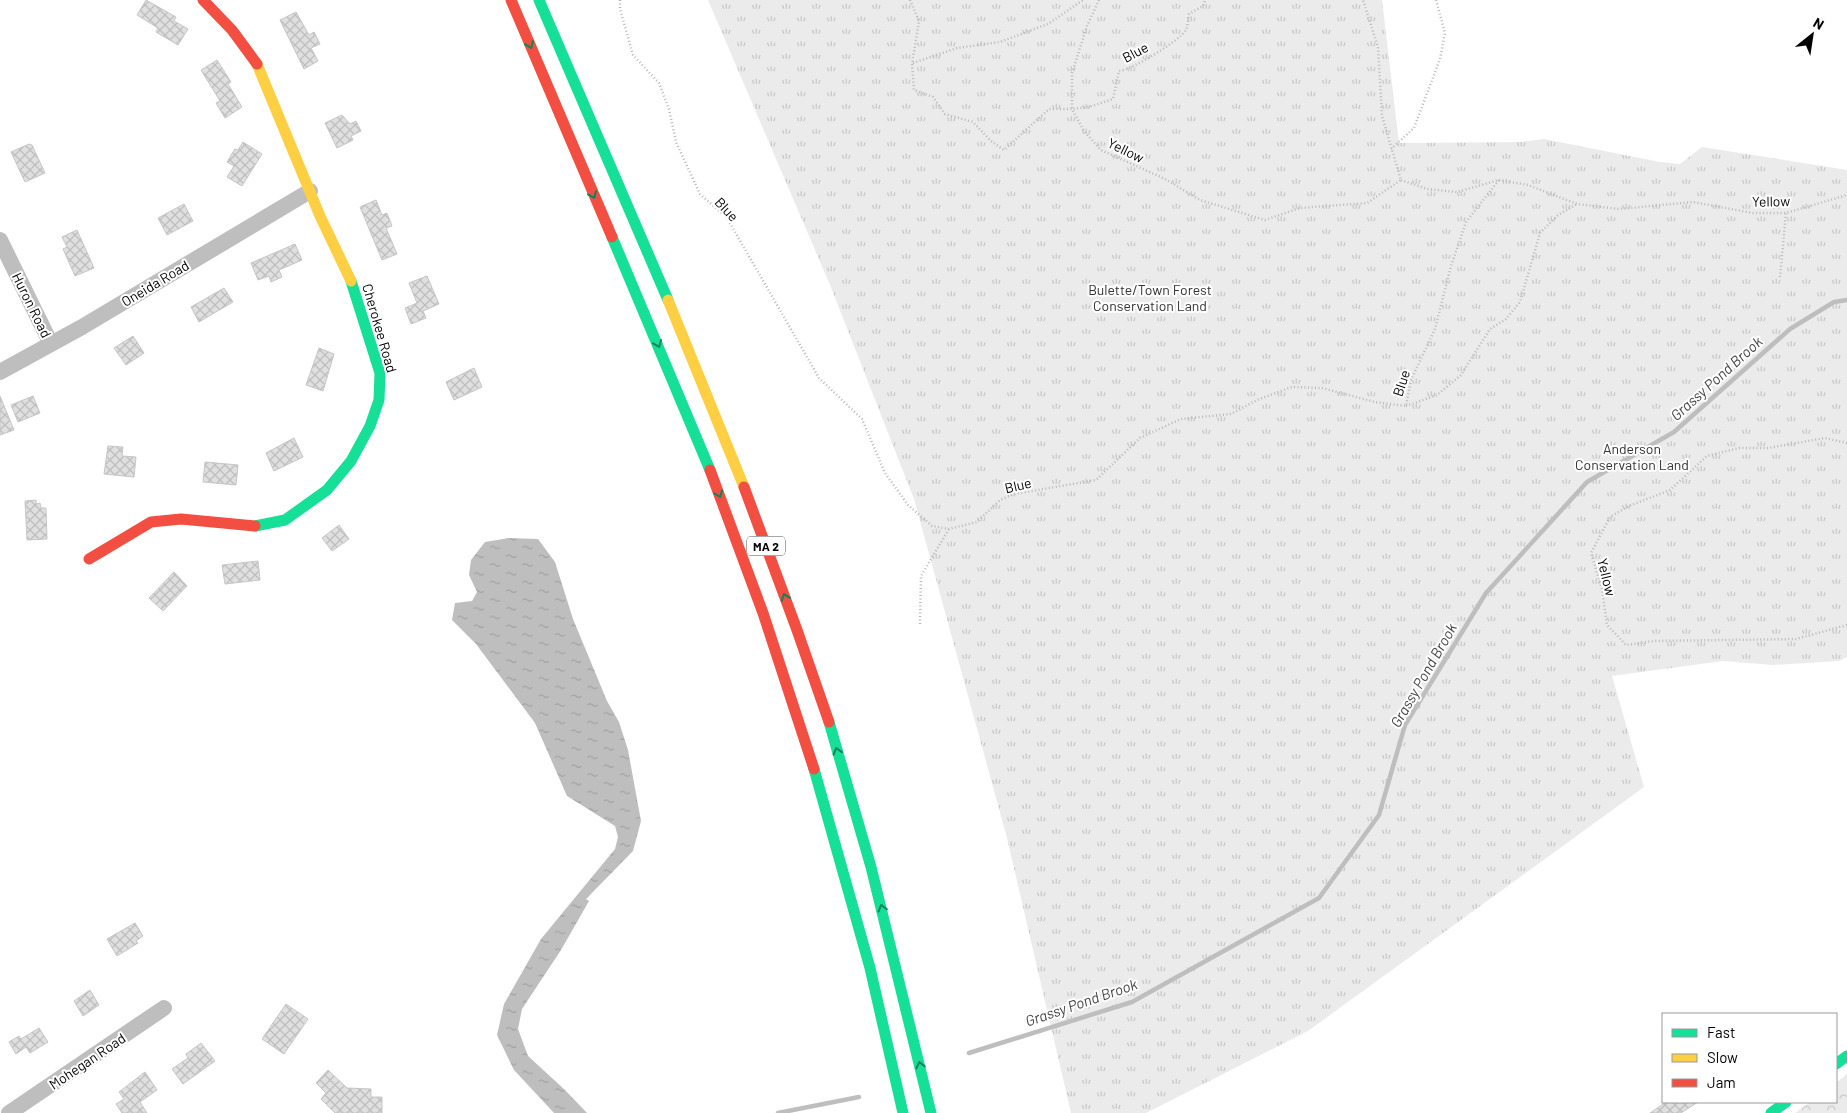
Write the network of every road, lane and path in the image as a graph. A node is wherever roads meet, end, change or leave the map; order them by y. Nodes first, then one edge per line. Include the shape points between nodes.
1 (203, 0) edge
2 (511, 0) edge
3 (539, 0) edge
4 (620, 0) edge
5 (910, 0) edge
6 (1082, 0) edge
7 (1099, 0) edge
8 (1205, 0) edge
9 (1363, 0) edge
10 (1436, 0) edge
11 (912, 64) junction
12 (1072, 109) junction
13 (1391, 149) junction
14 (1401, 180) junction
15 (1499, 180) junction
16 (310, 191) junction
17 (1847, 195) edge
18 (1577, 204) junction
19 (1786, 213) junction
20 (0, 240) edge
21 (1780, 277) dead end
22 (51, 344) junction
23 (0, 372) edge
24 (1406, 406) junction
25 (1847, 443) edge
26 (949, 529) junction
27 (89, 559) dead end
28 (920, 624) dead end
29 (1847, 625) edge
30 (164, 1008) dead end
31 (1785, 1103) edge
32 (9, 1113) edge
33 (903, 1113) edge
34 (931, 1113) edge
35 (1771, 1113) edge

1 - 16 main road, Cherokee Road via 232,30 261,70
2 -> 33 main road, MA 2 via 684,406 740,550 820,786 882,1014
34 -> 3 main road, MA 2 via 896,958 829,723 799,636 719,421
4 - 26 path, Blue via 632,55 659,83 676,142 700,194 731,225 819,378 862,419 885,474 908,505 932,526
5 - 11 path via 919,21
6 - 11 path via 1048,24 1000,42 957,48
7 - 12 path via 1072,72
8 - 12 path, Blue via 1203,6 1189,14 1186,30 1148,59 1128,70 1119,71 1113,98
9 - 13 path via 1378,47 1382,116
10 - 13 path via 1445,33 1440,59 1414,128
11 - 12 path via 914,90 933,98 945,114 973,122 990,141 1004,150 1048,109
12 - 14 path, Yellow via 1084,131 1101,150 1165,179 1200,200 1265,220 1300,208 1367,203
13 - 14 path
14 - 15 path, Yellow via 1427,190 1457,192
15 - 18 path, Yellow via 1528,184
15 - 24 path, Blue via 1466,222 1435,329 1411,380
16 - 22 street, Oneida Road
16 - 27 main road, Cherokee Road via 352,284 380,373 379,400 370,426 351,461 327,490 285,520 259,526 181,519 151,522
17 - 19 path, Yellow
18 - 19 path, Yellow via 1619,208 1693,202 1753,212
18 - 24 path via 1558,215 1540,233 1520,302 1506,319 1490,329 1461,375 1436,395
19 - 21 path
20 - 22 street, Huron Road
22 - 23 street, Oneida Road
24 - 26 path, Blue via 1375,402 1322,388 1292,387 1257,400 1232,414 1181,419 1140,438 1096,480 1014,494 1000,500 978,522
25 - 29 path, Yellow via 1825,438 1768,448 1740,448 1707,456 1670,490 1610,517 1591,554 1602,590 1607,625 1626,645 1654,641 1796,638
26 - 28 path via 921,576
30 - 32 street, Mohegan Road
31 - 35 main road

